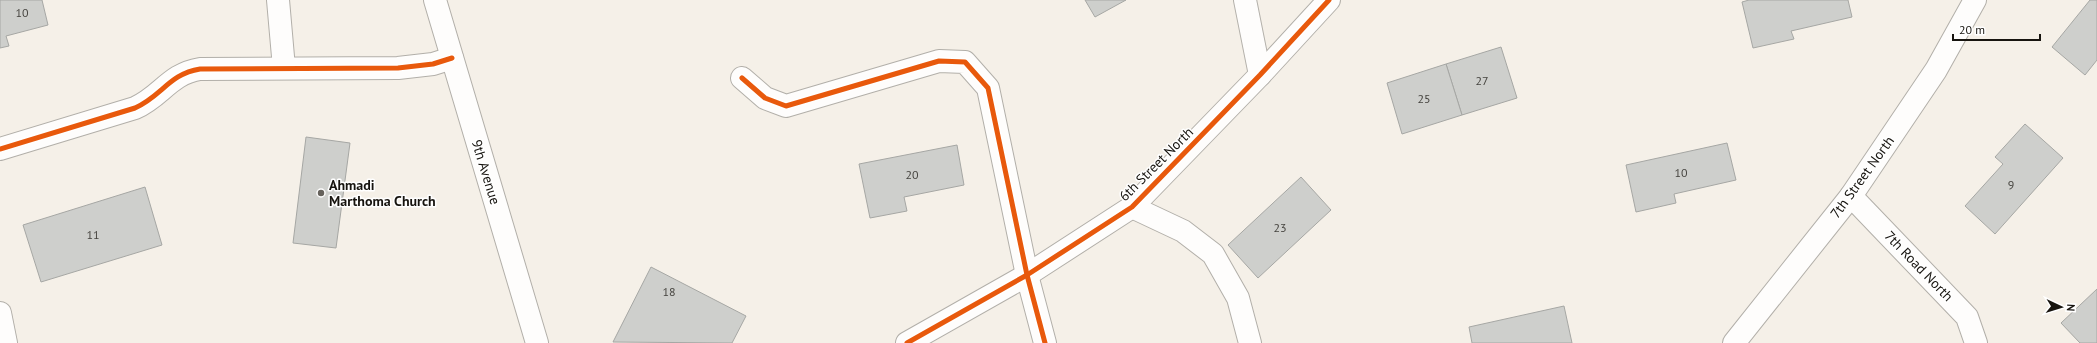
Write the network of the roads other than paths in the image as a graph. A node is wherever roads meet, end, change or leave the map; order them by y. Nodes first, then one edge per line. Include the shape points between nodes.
1 (278, 0) edge
2 (435, 0) edge
3 (1246, 0) edge
4 (1329, 0) edge
5 (1975, 0) edge
6 (452, 58) junction
7 (284, 68) junction
8 (1260, 75) junction
9 (742, 78) dead end
10 (0, 149) edge
11 (1851, 196) junction
12 (1132, 207) junction
13 (1027, 274) junction
14 (0, 313) edge
15 (6, 343) edge
16 (537, 343) edge
17 (907, 343) edge
18 (1044, 343) edge
19 (1250, 343) edge
20 (1734, 343) edge
21 (1976, 343) edge

1 - 7 street
2 - 6 street, 9th Avenue
3 - 8 street
4 - 8 street, 6th Street North
5 - 11 street, 7th Street North via 1936,70
6 - 7 street via 433,64 398,68
6 - 16 street, 9th Avenue
7 - 10 street via 189,71 179,75 154,97 135,108
8 - 12 street, 6th Street North
9 - 13 street via 765,98 786,106 939,61 965,62 988,88
11 - 20 street, 7th Street North
11 - 21 street, 7th Road North via 1967,317
12 - 13 street, 6th Street North
12 - 19 street via 1183,231 1213,254 1238,298
13 - 17 street, 6th Street North
13 - 18 street
14 - 15 street

